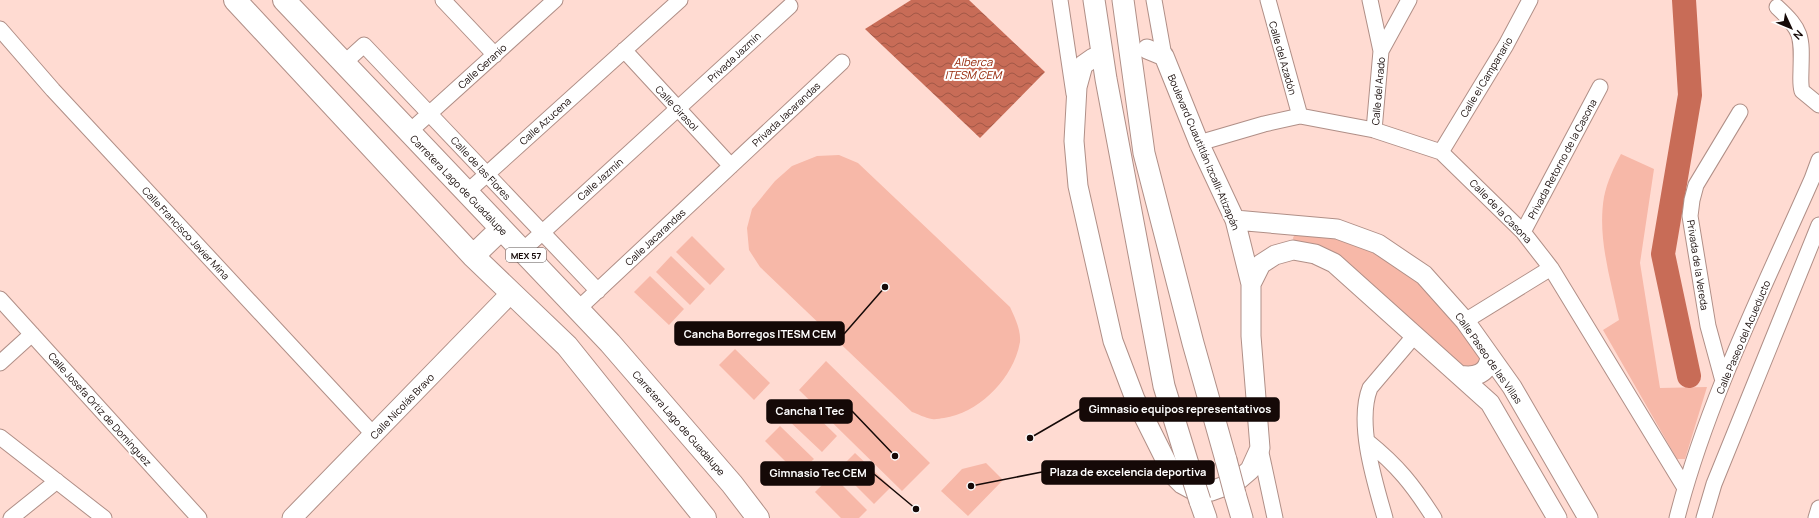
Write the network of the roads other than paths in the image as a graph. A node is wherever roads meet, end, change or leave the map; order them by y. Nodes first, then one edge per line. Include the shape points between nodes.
1 (235, 0) edge
2 (284, 0) edge
3 (443, 0) edge
4 (555, 0) edge
5 (680, 0) edge
6 (1060, 0) edge
7 (1094, 0) edge
8 (1123, 0) edge
9 (1154, 0) edge
10 (1268, 0) edge
11 (1370, 0) edge
12 (1409, 0) edge
13 (1530, 0) edge
14 (790, 6) dead end
15 (1777, 7) dead end
16 (0, 29) edge
17 (624, 50) junction
18 (1381, 51) junction
19 (1155, 52) joint
20 (495, 55) junction
21 (1093, 58) tunnel mouth
22 (842, 62) dead end
23 (343, 64) junction
24 (1600, 87) dead end
25 (1819, 105) edge
26 (678, 108) junction
27 (1076, 111) junction
28 (1740, 112) dead end
29 (430, 113) junction
30 (1300, 116) junction
31 (1374, 130) junction
32 (409, 132) junction
33 (1199, 143) junction
34 (1441, 152) junction
35 (1819, 160) edge
36 (731, 166) junction
37 (487, 174) junction
38 (466, 193) junction
39 (1235, 220) junction
40 (1294, 224) junction
41 (1819, 225) edge
42 (501, 229) junction
43 (542, 232) junction
44 (1523, 232) junction
45 (1166, 238) junction
46 (1136, 239) junction
47 (1293, 250) junction
48 (522, 251) junction
49 (473, 256) junction
50 (1551, 268) junction
51 (1251, 284) junction
52 (598, 291) junction
53 (511, 293) junction
54 (0, 299) edge
55 (578, 309) junction
56 (1465, 321) junction
57 (32, 334) junction
58 (1415, 335) junction
59 (1490, 356) junction
60 (0, 363) edge
61 (1459, 375) junction
62 (1723, 381) junction
63 (374, 435) junction
64 (0, 437) edge
65 (1367, 441) junction
66 (1260, 448) junction
67 (57, 481) junction
68 (1685, 488) junction
69 (1819, 508) edge
70 (1203, 509) edge
71 (11, 518) edge
72 (104, 518) edge
73 (200, 518) edge
74 (292, 518) edge
75 (705, 518) edge
76 (758, 518) edge
77 (1242, 518) edge
78 (1275, 518) edge
79 (1385, 518) edge
80 (1434, 518) edge
81 (1556, 518) edge
82 (1588, 518) edge
83 (1677, 518) edge
84 (1704, 518) edge
85 (1816, 518) edge

1 - 49 main road
2 - 23 main road, Carretera Lago de Guadalupe / MEX 57
3 - 20 street
4 - 20 street, Calle Geranio
5 - 17 street, Calle Azucena
6 - 27 street
7 - 46 main road
8 - 45 main road via 1144,153
9 - 19 street, Boulevard Cuautitlán Izcalli-Atizapán
10 - 30 street, Calle del Azadón
11 - 18 street, Calle del Arado
12 - 18 street, Calle del Arado
13 - 34 street, Calle el Campanario via 1506,45
14 - 26 street, Privada Jazmín
15 - 25 street via 1791,20 1802,42 1802,91
16 - 63 street, Calle Francisco Javier Mina via 58,96
17 - 26 street, Calle Girasol
17 - 37 street, Calle Azucena
18 - 31 street, Calle del Arado
19 - 33 street, Boulevard Cuautitlán Izcalli-Atizapán
20 - 29 street, Calle Geranio
21 - 27 street via 1083,65 1077,87
22 - 36 street, Privada Jacarandas
23 - 29 street, Calle de las Flores via 364,45
23 - 32 main road, Carretera Lago de Guadalupe / MEX 57
24 - 44 street, Privada Retorno de la Casona
26 - 36 street, Calle Girasol
26 - 43 street, Calle Jazmín
27 - 66 street via 1074,141 1078,186 1113,341 1135,399 1173,475 1193,490 1211,491 1236,482 1250,470
28 - 62 street, Privada de la Vereda via 1696,185 1690,216 1708,326
29 - 32 street, Calle Geranio
29 - 37 street, Calle de las Flores
30 - 31 street, Calle de la Casona
30 - 33 street, Calle de la Casona
31 - 34 street, Calle de la Casona
32 - 38 main road, Carretera Lago de Guadalupe / MEX 57
33 - 39 street, Boulevard Cuautitlán Izcalli-Atizapán
34 - 44 street, Calle de la Casona
35 - 62 street, Calle Paseo del Acueducto
36 - 52 street, Calle Jacarandas
37 - 38 street, Calle Azucena
37 - 43 street, Calle de las Flores
38 - 42 main road, Carretera Lago de Guadalupe / MEX 57
39 - 40 street, Calle Paseo de las Villas
39 - 51 street, Boulevard Cuautitlán Izcalli-Atizapán
40 - 47 street via 1288,238
40 - 56 street, Calle Paseo de las Villas via 1337,229 1378,244 1424,275
41 - 84 street via 1714,484
42 - 48 main road, Carretera Lago de Guadalupe / MEX 57
42 - 49 main road
43 - 48 street, Calle Jazmín
43 - 52 street, Calle de las Flores
44 - 50 street, Calle de la Casona
45 - 46 main road via 1153,252 1142,249
45 - 77 main road, bridge
46 - 70 main road, bridge via 1164,386
47 - 51 street via 1275,255 1261,264
47 - 58 street via 1315,254 1334,263
48 - 55 main road, Carretera Lago de Guadalupe / MEX 57
49 - 53 main road
50 - 56 street
50 - 68 street, Calle de la Casona
51 - 66 street, Boulevard Cuautitlán Izcalli-Atizapán via 1251,336
52 - 55 street, Calle Jacarandas
53 - 63 street, Calle Nicolás Bravo
53 - 75 main road via 567,346
54 - 57 street, Calle Josefa Ortiz de Domínguez
55 - 76 main road, Carretera Lago de Guadalupe / MEX 57 via 641,377
56 - 59 street, Calle Paseo de las Villas
57 - 60 street
57 - 73 street, Calle Josefa Ortiz de Domínguez
58 - 61 street
58 - 65 street via 1370,388 1366,399
59 - 61 street via 1484,372 1473,377
59 - 82 street, Calle Paseo de las Villas via 1512,386
61 - 81 street via 1490,403
62 - 68 street, Calle Paseo del Acueducto
63 - 74 street, Calle Nicolás Bravo
64 - 67 street
65 - 79 street
65 - 80 street via 1400,470
66 - 78 street, Boulevard Cuautitlán Izcalli-Atizapán
67 - 71 street
67 - 72 street
68 - 83 street, Calle Paseo del Acueducto
69 - 85 street

